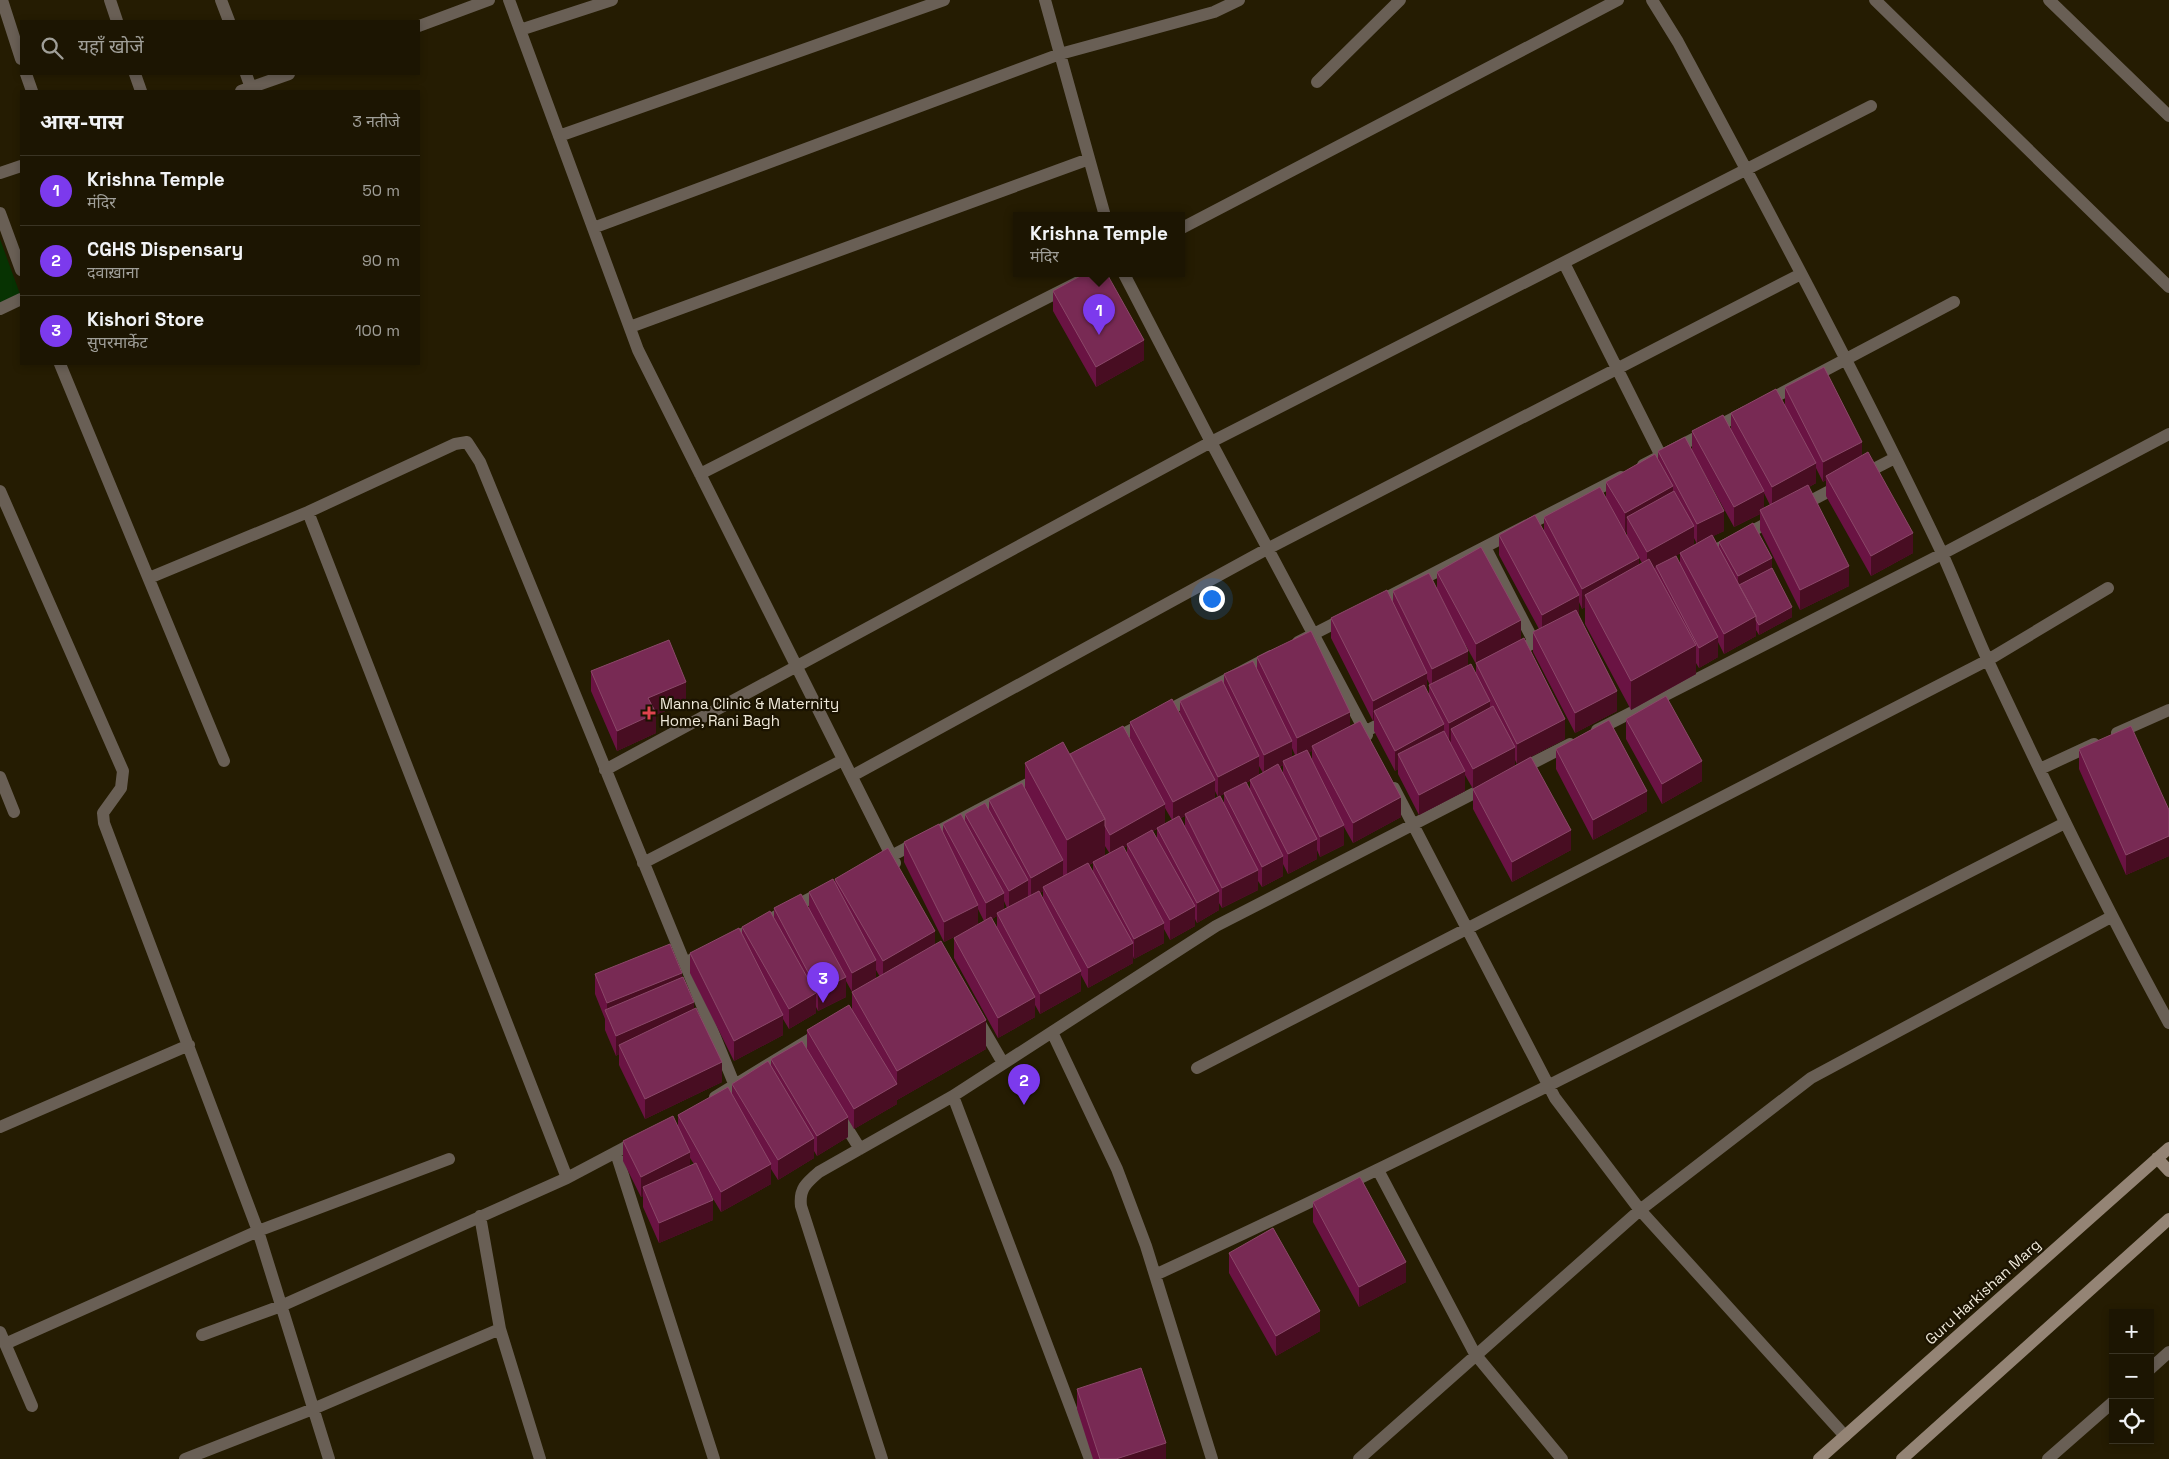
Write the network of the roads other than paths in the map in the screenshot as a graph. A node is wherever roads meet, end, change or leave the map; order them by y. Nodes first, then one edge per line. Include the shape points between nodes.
1 (2, 0) edge
2 (110, 0) edge
3 (221, 0) edge
4 (489, 0) edge
5 (509, 0) edge
6 (612, 0) edge
7 (944, 0) edge
8 (1045, 0) edge
9 (1239, 0) edge
10 (1400, 0) edge
11 (1618, 0) edge
12 (1652, 0) edge
13 (1875, 0) edge
14 (2049, 0) edge
15 (118, 20) edge
16 (228, 20) edge
17 (420, 26) edge
18 (520, 30) junction
19 (1060, 54) junction
20 (20, 56) edge
21 (26, 75) edge
22 (135, 75) edge
23 (246, 75) edge
24 (286, 75) edge
25 (1317, 82) dead end
26 (246, 89) edge
27 (32, 90) edge
28 (141, 90) edge
29 (1871, 106) dead end
30 (2169, 116) edge
31 (559, 136) junction
32 (1089, 159) junction
33 (20, 166) edge
34 (1746, 171) junction
35 (0, 172) edge
36 (1104, 212) edge
37 (0, 213) edge
38 (1185, 226) edge
39 (594, 228) junction
40 (1564, 263) junction
41 (20, 267) edge
42 (1801, 274) junction
43 (1088, 277) edge
44 (1126, 277) edge
45 (2169, 287) edge
46 (20, 299) edge
47 (1954, 302) dead end
48 (0, 309) edge
49 (630, 327) junction
50 (1846, 359) junction
51 (60, 365) edge
52 (1617, 368) junction
53 (2169, 434) edge
54 (1211, 442) junction
55 (1660, 456) junction
56 (1895, 458) junction
57 (700, 474) junction
58 (0, 491) edge
59 (308, 512) junction
60 (1485, 547) junction
61 (1268, 549) junction
62 (1942, 554) junction
63 (1692, 561) edge
64 (149, 578) junction
65 (2108, 588) dead end
66 (1560, 629) edge
67 (1314, 634) junction
68 (1534, 642) junction
69 (1500, 660) edge
70 (1988, 660) junction
71 (797, 667) junction
72 (2169, 710) edge
73 (1399, 714) edge
74 (1365, 732) junction
75 (1102, 745) edge
76 (1339, 746) edge
77 (1374, 748) edge
78 (843, 760) junction
79 (224, 761) dead end
80 (2040, 768) junction
81 (605, 770) junction
82 (1050, 773) edge
83 (1387, 774) edge
84 (852, 776) junction
85 (0, 777) edge
86 (14, 812) dead end
87 (2065, 823) junction
88 (1412, 824) junction
89 (892, 856) junction
90 (643, 862) junction
91 (866, 870) edge
92 (900, 873) edge
93 (840, 883) edge
94 (2111, 917) junction
95 (1467, 929) junction
96 (684, 963) junction
97 (970, 1006) edge
98 (2169, 1022) edge
99 (830, 1027) edge
100 (1052, 1032) junction
101 (188, 1045) junction
102 (1003, 1063) junction
103 (1197, 1068) dead end
104 (735, 1086) junction
105 (1549, 1087) junction
106 (953, 1096) junction
107 (701, 1106) edge
108 (834, 1107) edge
109 (0, 1127) edge
110 (650, 1134) edge
111 (2169, 1148) edge
112 (860, 1150) junction
113 (616, 1153) junction
114 (2157, 1158) junction
115 (449, 1159) dead end
116 (1378, 1170) junction
117 (2169, 1171) edge
118 (567, 1178) junction
119 (1640, 1210) junction
120 (480, 1216) junction
121 (2169, 1219) edge
122 (258, 1231) junction
123 (1155, 1275) junction
124 (281, 1306) junction
125 (500, 1329) junction
126 (202, 1335) dead end
127 (3, 1338) edge
128 (2169, 1352) edge
129 (1476, 1354) junction
130 (2154, 1365) edge
131 (32, 1406) dead end
132 (2109, 1406) edge
133 (314, 1409) junction
134 (1845, 1436) junction
135 (185, 1459) edge
136 (329, 1459) edge
137 (540, 1459) edge
138 (714, 1459) edge
139 (882, 1459) edge
140 (1090, 1459) edge
141 (1212, 1459) edge
142 (1359, 1459) edge
143 (1562, 1459) edge
144 (1819, 1459) edge
145 (1902, 1459) edge
146 (2048, 1459) edge

1 - 20 street
2 - 15 street
3 - 16 street
4 - 17 street
5 - 18 street
6 - 18 street
7 - 31 street
8 - 19 street
9 - 19 street via 1214,12
10 - 25 street
11 - 38 street
12 - 34 street via 1678,42
13 - 45 street
14 - 30 street
18 - 31 street
19 - 32 street
19 - 39 street
21 - 27 street
22 - 28 street
23 - 26 street
24 - 26 street
29 - 34 street
31 - 39 street
32 - 36 street
32 - 49 street
33 - 35 street
34 - 40 street
34 - 42 street
37 - 41 street
39 - 49 street
40 - 52 street
40 - 54 street
42 - 50 street
42 - 52 street
43 - 57 street
44 - 54 street
46 - 48 street
47 - 50 street
49 - 57 street via 638,350
50 - 55 street
50 - 56 street
51 - 64 street
52 - 55 street
52 - 61 street
53 - 62 street
54 - 61 street
54 - 71 street
55 - 60 street
56 - 62 street
56 - 63 street
57 - 71 street
58 - 101 street via 123,771 121,788 103,814 104,822
59 - 64 street
59 - 81 street via 455,444 467,442 480,462
59 - 118 street
60 - 67 street
60 - 68 street
61 - 67 street
61 - 84 street
62 - 70 street
62 - 88 street
64 - 79 street
65 - 70 street
66 - 68 street
67 - 74 street
67 - 75 street
68 - 69 street
70 - 80 street
70 - 95 street
71 - 78 street
71 - 81 street
72 - 80 street
73 - 74 street
74 - 76 street
74 - 77 street
78 - 84 street
78 - 90 street
80 - 87 street
81 - 90 street
82 - 89 street
83 - 88 street
84 - 89 street
85 - 86 street
87 - 94 street
87 - 105 street
88 - 95 street
88 - 100 street via 1216,926
89 - 91 street
89 - 92 street
90 - 96 street
93 - 96 street
94 - 98 street
94 - 119 street via 1811,1078
95 - 103 street
95 - 105 street
96 - 104 street
97 - 102 street
99 - 104 street via 800,1051
100 - 102 street
100 - 123 street via 1117,1169
101 - 109 street
101 - 122 street
102 - 106 street
104 - 107 street
105 - 116 street
105 - 119 street
106 - 112 street
106 - 140 street
108 - 112 street
110 - 113 street
111 - 114 main road, Guru Harkishan Marg
112 - 139 street via 818,1172 800,1194
113 - 118 street
113 - 138 street
114 - 117 main road
114 - 134 main road, Guru Harkishan Marg
115 - 122 street
116 - 123 street
116 - 129 street
118 - 120 street
119 - 129 street
119 - 134 street
120 - 124 street
120 - 125 street
121 - 145 main road
122 - 124 street
122 - 127 street
123 - 141 street
124 - 126 street
124 - 133 street
125 - 133 street
125 - 137 street
127 - 131 street
128 - 130 street
129 - 142 street
129 - 143 street
132 - 146 street
133 - 135 street
133 - 136 street
134 - 144 main road, Guru Harkishan Marg

